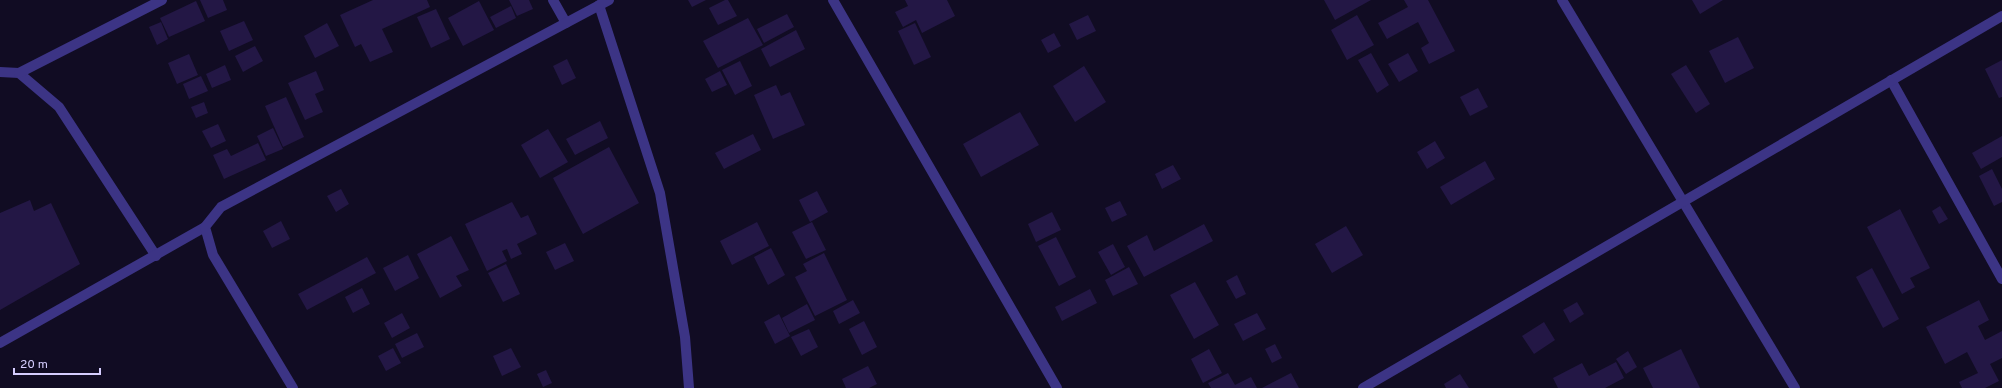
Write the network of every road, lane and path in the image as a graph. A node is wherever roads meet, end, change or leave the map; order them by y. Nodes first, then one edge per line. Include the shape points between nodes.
1 (162, 0) edge
2 (553, 0) edge
3 (609, 0) edge
4 (833, 0) edge
5 (1562, 0) edge
6 (599, 5) junction
7 (2002, 16) edge
8 (566, 22) junction
9 (0, 72) edge
10 (19, 73) junction
11 (1891, 80) junction
12 (1683, 202) junction
13 (205, 227) junction
14 (156, 256) junction
15 (2001, 276) edge
16 (0, 343) edge
17 (293, 388) edge
18 (689, 388) edge
19 (1057, 388) edge
20 (1363, 388) edge
21 (1795, 388) edge

1 - 10 street
2 - 8 street
3 - 6 street
4 - 19 street
5 - 12 street
6 - 8 street
6 - 18 street via 660,193 685,336
7 - 11 street
8 - 13 street via 221,207
9 - 10 street
10 - 14 street via 59,107
11 - 12 street
11 - 15 street
12 - 20 street
12 - 21 street
13 - 14 street
13 - 17 street via 213,255
14 - 16 street

